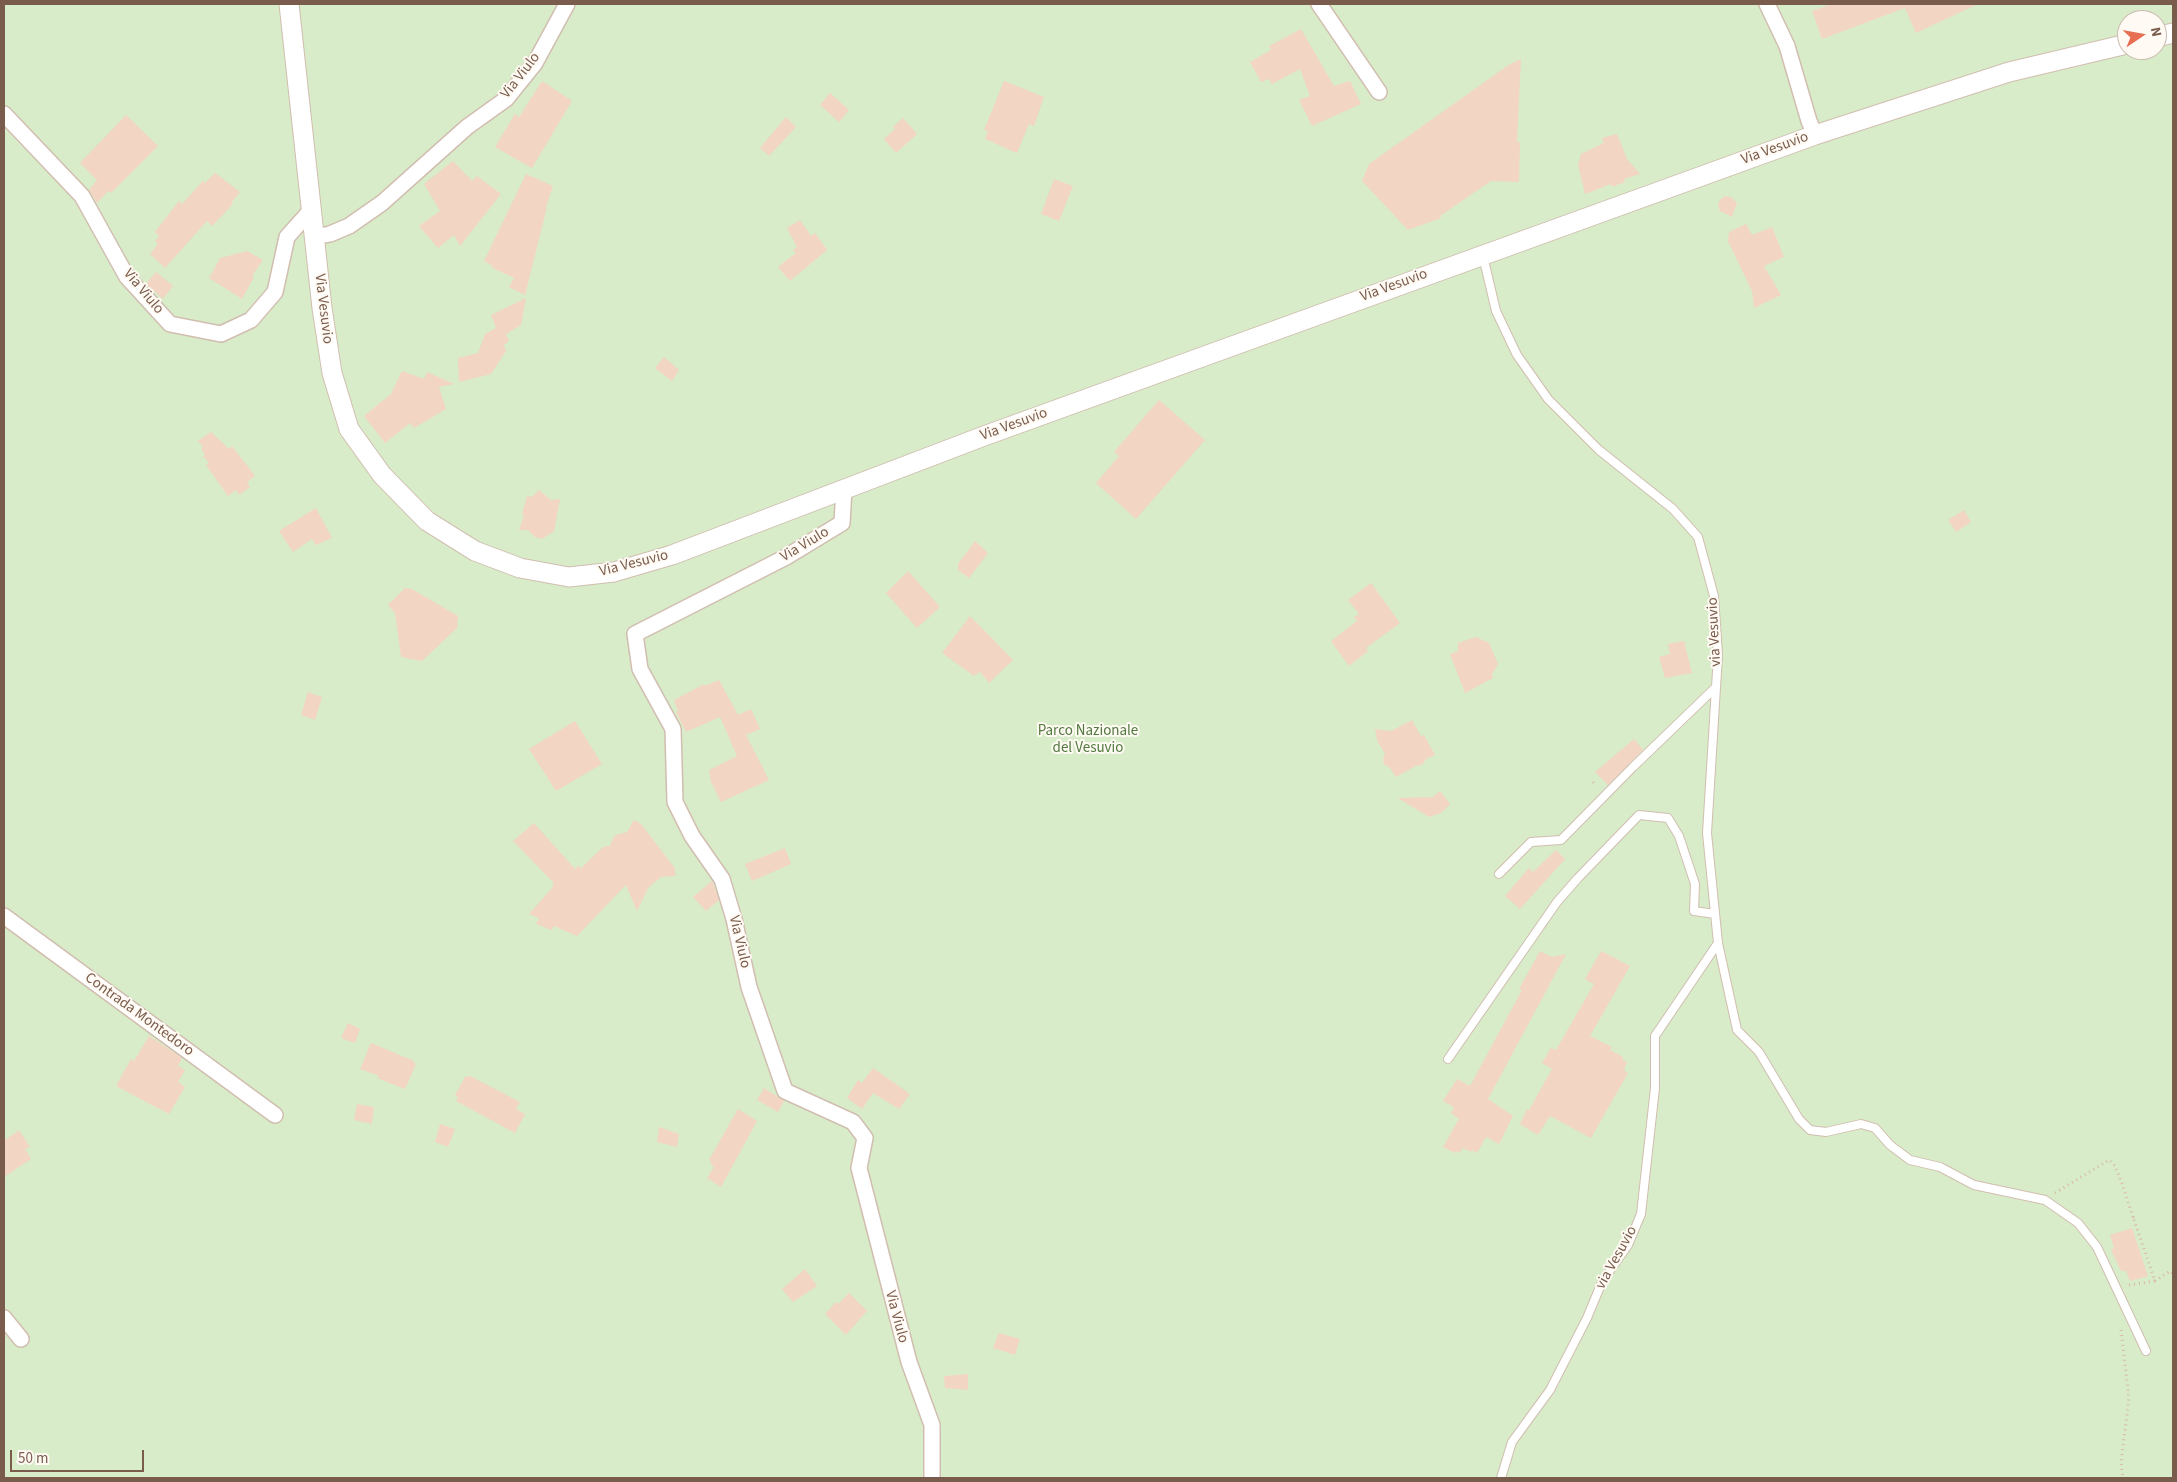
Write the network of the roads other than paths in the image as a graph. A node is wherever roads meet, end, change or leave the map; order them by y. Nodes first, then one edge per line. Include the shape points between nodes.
1 (289, 4) edge
2 (567, 4) edge
3 (1319, 4) edge
4 (1767, 4) edge
5 (2117, 46) edge
6 (1379, 92) dead end
7 (4, 114) edge
8 (1815, 135) junction
9 (312, 209) junction
10 (314, 237) junction
11 (1482, 254) junction
12 (844, 489) junction
13 (1716, 687) junction
14 (1499, 874) dead end
15 (1715, 914) junction
16 (4, 916) edge
17 (1718, 943) junction
18 (1448, 1059) dead end
19 (274, 1114) dead end
20 (4, 1318) edge
21 (21, 1338) dead end
22 (2146, 1350) dead end
23 (932, 1478) edge
24 (1501, 1478) edge

1 - 9 street, Via Vesuvio
2 - 10 street, Via Viulo via 534,63 506,98 467,127 382,203 350,226
3 - 6 street
4 - 8 street via 1787,46
5 - 8 street, Via Vesuvio via 2009,72
7 - 9 street, Via Viulo via 82,196 127,277 170,324 221,334 250,320 275,292 286,237
8 - 11 street, Via Vesuvio
9 - 10 street, Via Vesuvio
10 - 12 street, Via Vesuvio via 332,373 349,429 382,475 427,521 475,551 520,568 569,577 614,572 672,555
11 - 12 street, Via Vesuvio
11 - 13 lane, via Vesuvio via 1496,311 1516,355 1548,399 1599,450 1673,509 1698,537 1714,596 1718,655
12 - 23 street, Via Viulo via 842,523 786,557 635,634 640,669 673,729 675,802 692,836 722,879 749,987 785,1091 853,1122 865,1138 859,1168 909,1362 932,1425
13 - 14 lane via 1561,840 1531,842
13 - 15 lane, via Vesuvio via 1707,833
15 - 17 lane, via Vesuvio
15 - 18 lane via 1694,911 1696,884 1679,836 1668,818 1639,815 1558,902
16 - 19 street, Contrada Montedoro
17 - 22 lane, via Vesuvio via 1737,1030 1759,1052 1799,1119 1810,1130 1826,1132 1861,1124 1876,1128 1890,1145 1910,1160 1940,1167 1974,1184 2044,1200 2078,1223 2097,1247
17 - 24 lane, via Vesuvio via 1655,1036 1655,1088 1641,1214 1628,1246 1602,1282 1550,1390 1512,1442
20 - 21 street

